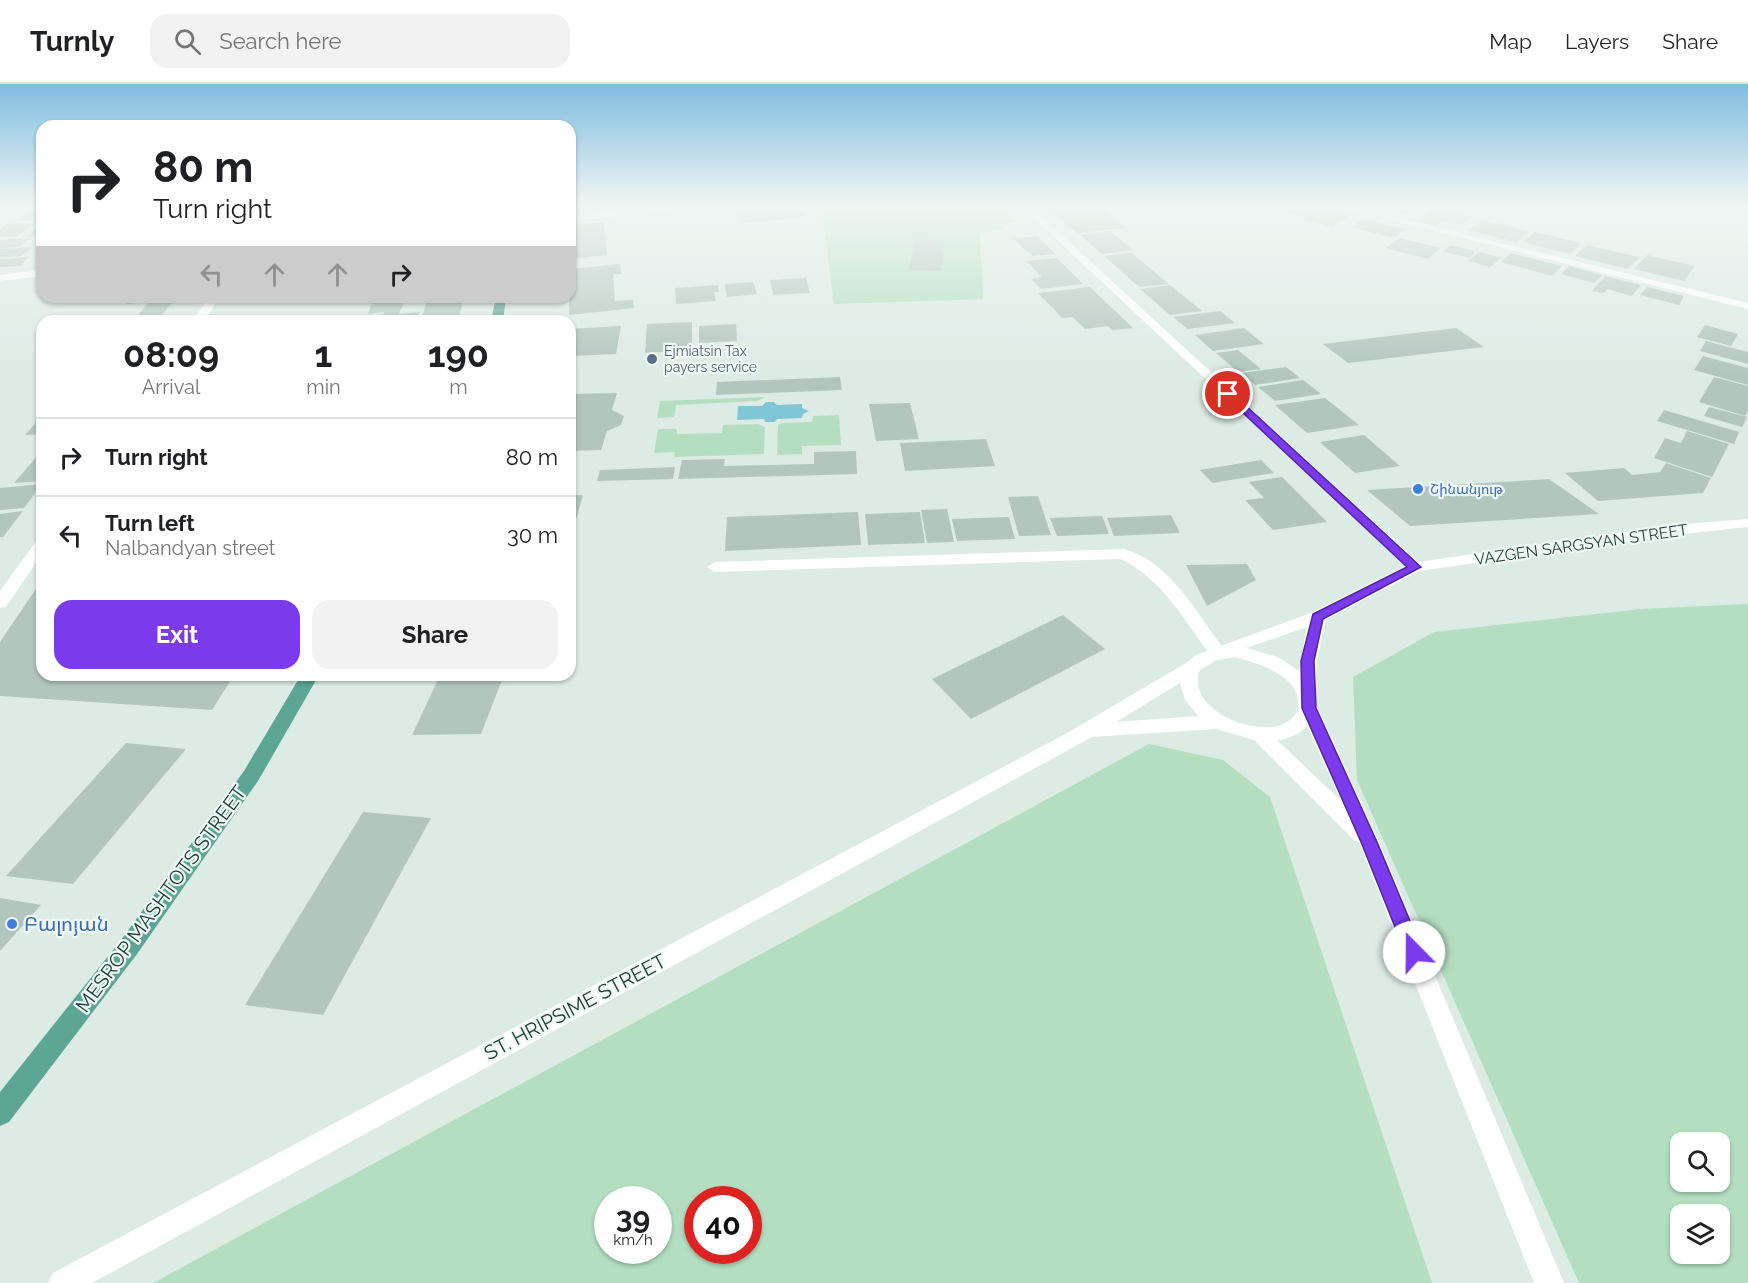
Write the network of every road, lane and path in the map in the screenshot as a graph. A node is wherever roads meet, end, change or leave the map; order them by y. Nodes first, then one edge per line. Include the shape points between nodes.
1 (1084, 261) edge
2 (1563, 261) edge
3 (36, 274) edge
4 (0, 278) edge
5 (1748, 306) edge
6 (1748, 523) edge
7 (36, 552) edge
8 (715, 567) dead end
9 (1415, 567) junction
10 (0, 603) edge
11 (1317, 617) junction
12 (1217, 652) junction
13 (1191, 668) junction
14 (306, 681) edge
15 (1308, 701) junction
16 (1217, 722) junction
17 (1088, 730) junction
18 (1260, 735) junction
19 (1369, 842) junction
20 (0, 1113) edge
21 (63, 1283) edge
22 (1549, 1283) edge

1 - 9 street
2 - 5 street
3 - 4 street
6 - 9 street, VAZGEN SARGSYAN STREET
7 - 10 street
8 - 12 street via 1124,554 1139,559 1156,573
9 - 11 street, VAZGEN SARGSYAN STREET
11 - 12 street, VAZGEN SARGSYAN STREET
11 - 15 street via 1308,661
12 - 13 street
12 - 15 street via 1236,651 1274,661 1295,676
13 - 16 street via 1187,681 1191,695 1201,710
13 - 17 street, ST. HRIPSIME STREET
14 - 20 main road, MESROP MASHTOTS STREET via 244,786 129,947
15 - 18 street via 1304,719 1294,728
15 - 19 street
16 - 17 street
16 - 18 street
17 - 21 street, ST. HRIPSIME STREET
18 - 19 street
19 - 22 street

